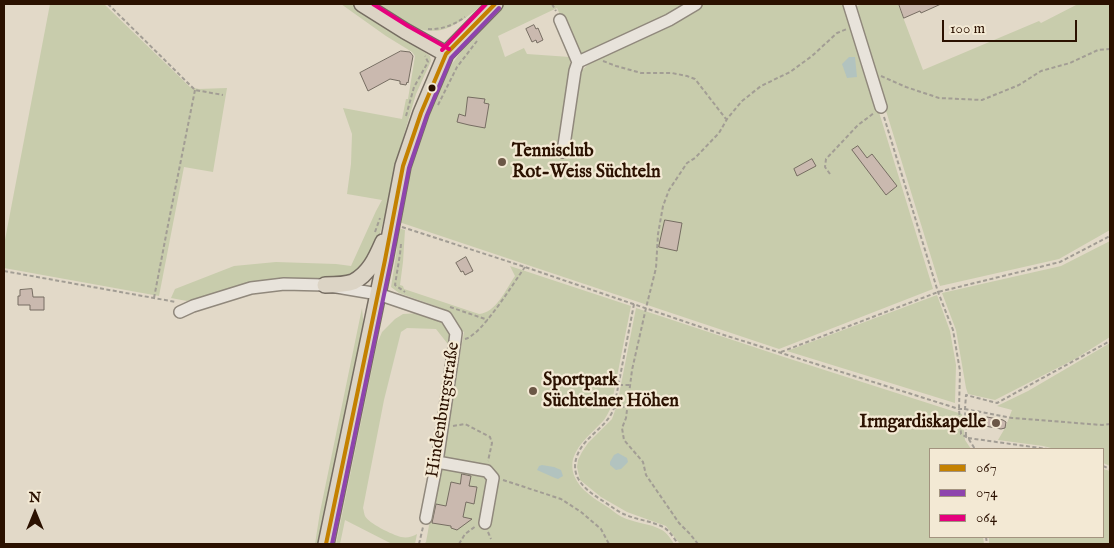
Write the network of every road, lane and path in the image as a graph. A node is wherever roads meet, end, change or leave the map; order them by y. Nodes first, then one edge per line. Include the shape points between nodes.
1 (108, 4) edge
2 (362, 4) edge
3 (495, 4) edge
4 (696, 4) edge
5 (850, 4) edge
6 (466, 16) dead end
7 (560, 20) dead end
8 (856, 24) junction
9 (423, 28) dead end
10 (478, 38) dead end
11 (1110, 49) edge
12 (446, 54) junction
13 (424, 55) dead end
14 (578, 62) junction
15 (870, 70) junction
16 (195, 90) junction
17 (223, 95) dead end
18 (437, 107) dead end
19 (881, 107) junction
20 (727, 119) junction
21 (404, 124) dead end
22 (563, 152) dead end
23 (830, 174) dead end
24 (397, 225) junction
25 (1110, 236) edge
26 (401, 245) dead end
27 (525, 266) junction
28 (4, 271) edge
29 (395, 284) dead end
30 (325, 285) junction
31 (938, 292) junction
32 (378, 294) junction
33 (154, 298) junction
34 (634, 304) junction
35 (193, 306) junction
36 (646, 308) junction
37 (180, 312) dead end
38 (455, 341) junction
39 (1110, 341) edge
40 (779, 353) junction
41 (619, 385) junction
42 (630, 385) junction
43 (627, 406) junction
44 (614, 408) junction
45 (959, 409) junction
46 (965, 409) junction
47 (1110, 424) edge
48 (443, 426) junction
49 (967, 437) junction
50 (974, 448) edge
51 (1040, 448) edge
52 (437, 462) junction
53 (490, 474) junction
54 (426, 518) joint
55 (485, 522) joint
56 (326, 544) edge
57 (419, 544) edge
58 (460, 544) edge
59 (609, 544) edge
60 (678, 544) edge
61 (698, 544) edge

1 - 16 path
2 - 12 main road
3 - 12 main road
4 - 14 street
5 - 8 street
6 - 9 path via 445,28
7 - 14 street
8 - 15 street
8 - 20 path via 837,33 790,72 761,86
10 - 18 path via 457,67
11 - 15 path via 1098,50 1041,71 1018,86 982,100 939,98
12 - 24 main road via 421,112 403,166
13 - 21 path via 428,62 414,87
14 - 20 path via 604,61 641,73 672,73 695,79
14 - 22 street
15 - 19 street
16 - 17 path
16 - 33 path
19 - 23 path via 858,124 826,159 825,167
19 - 31 path
20 - 36 path via 719,133 687,163 669,190 660,221 656,268
24 - 27 path
24 - 30 main road via 364,274 351,283
24 - 32 main road
25 - 31 path via 1060,262
26 - 29 path
27 - 34 path
27 - 38 path via 488,320 470,338
28 - 33 path
30 - 32 street, Hindenburgstraße
30 - 35 street, Hindenburgstraße via 284,284 251,288
31 - 40 path
31 - 45 path via 953,330 960,371
32 - 38 street, Hindenburgstraße via 446,317 456,333
32 - 56 main road
33 - 35 path
34 - 36 path
34 - 41 path
35 - 37 street, Hindenburgstraße
36 - 40 path
36 - 42 path
38 - 48 street, Hindenburgstraße
39 - 46 path via 997,403 966,395
40 - 45 path
41 - 42 path
41 - 44 path
42 - 43 path
43 - 44 path
43 - 61 path via 622,428 624,440 643,462 646,475 679,523
44 - 60 path via 611,417 579,452 575,462 578,478 586,489 621,512 665,528
45 - 46 path
45 - 49 path via 961,434
46 - 47 path via 1012,418
46 - 49 path
48 - 52 street, Hindenburgstraße
48 - 53 path via 465,424 490,437
49 - 50 path
49 - 51 path
52 - 53 street
52 - 54 street, Hindenburgstraße
53 - 55 street
53 - 59 path via 561,498 602,529
54 - 57 path
55 - 58 path via 466,534

